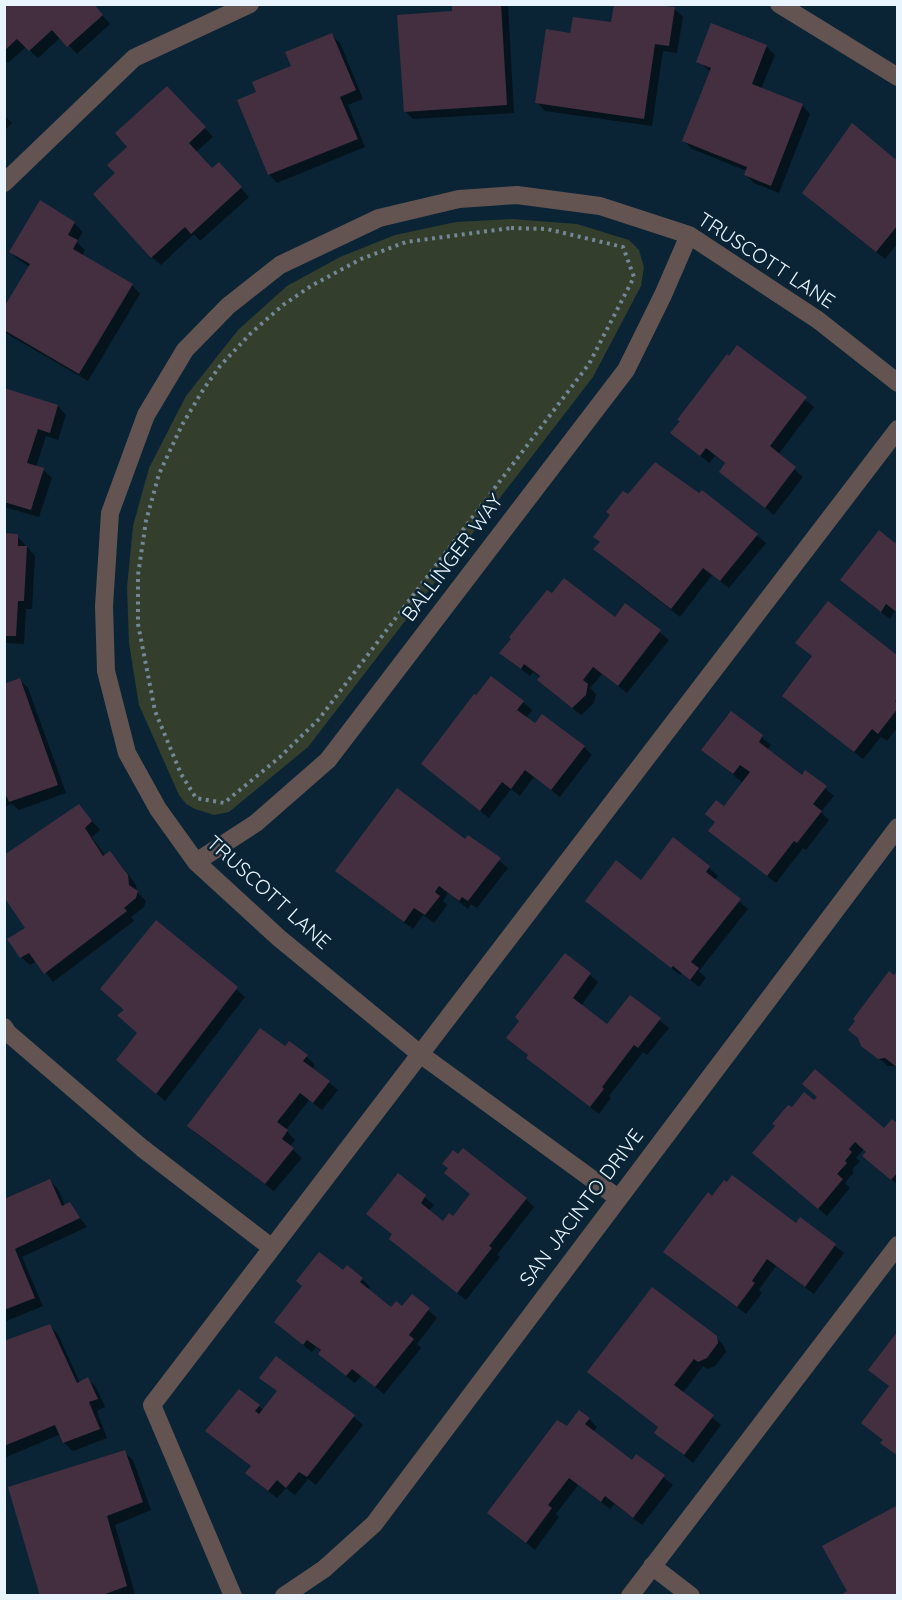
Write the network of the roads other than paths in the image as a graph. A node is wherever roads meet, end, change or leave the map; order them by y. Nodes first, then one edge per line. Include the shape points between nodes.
1 (250, 4) edge
2 (779, 4) edge
3 (897, 77) edge
4 (4, 183) edge
5 (689, 235) junction
6 (897, 383) edge
7 (897, 429) edge
8 (897, 827) edge
9 (196, 862) junction
10 (4, 1027) edge
11 (420, 1054) junction
12 (618, 1198) junction
13 (897, 1245) edge
14 (272, 1248) junction
15 (652, 1566) junction
16 (233, 1596) edge
17 (284, 1596) edge
18 (630, 1596) edge
19 (691, 1596) edge

1 - 4 street via 134,58
2 - 3 street
5 - 6 street, TRUSCOTT LANE via 818,320
5 - 9 street, BALLINGER WAY via 626,370 328,760 256,823
5 - 9 street, TRUSCOTT LANE via 600,206 517,195 459,199 379,218 280,265 228,306 185,350 146,414 110,513 104,606 106,671 126,753 158,809
7 - 11 street
8 - 12 street, SAN JACINTO DRIVE
9 - 11 street, TRUSCOTT LANE via 279,938
10 - 14 street via 142,1148
11 - 12 street, TRUSCOTT LANE
11 - 14 street
12 - 17 street, SAN JACINTO DRIVE via 374,1524 324,1569
13 - 15 street
14 - 16 street via 152,1405
15 - 18 street
15 - 19 street

